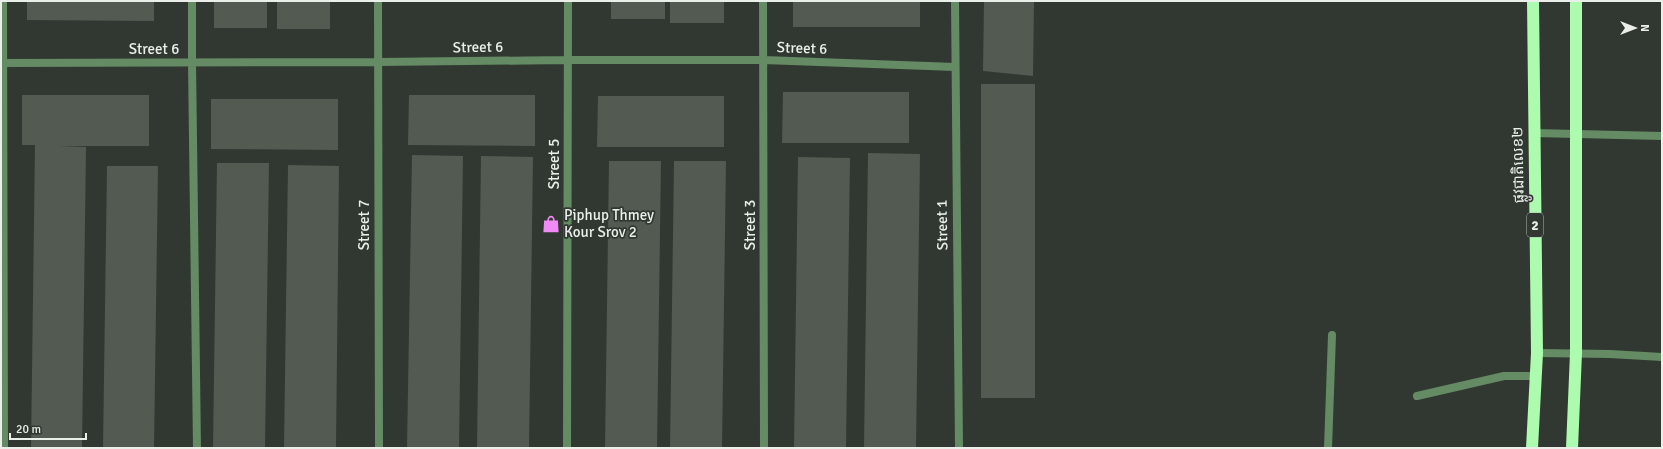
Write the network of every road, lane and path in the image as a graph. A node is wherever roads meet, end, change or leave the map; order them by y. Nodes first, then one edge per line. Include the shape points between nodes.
1 (3, 1) edge
2 (192, 1) edge
3 (378, 1) edge
4 (568, 1) edge
5 (764, 1) edge
6 (955, 1) edge
7 (1533, 1) edge
8 (1576, 1) edge
9 (568, 60) junction
10 (764, 60) junction
11 (192, 62) junction
12 (378, 62) junction
13 (2, 63) edge
14 (955, 67) junction
15 (1534, 133) junction
16 (1576, 134) junction
17 (1662, 136) edge
18 (1332, 335) dead end
19 (1537, 352) junction
20 (1576, 353) junction
21 (1662, 357) edge
22 (1535, 376) junction
23 (1417, 396) dead end
24 (4, 448) edge
25 (197, 448) edge
26 (379, 448) edge
27 (567, 448) edge
28 (764, 448) edge
29 (959, 448) edge
30 (1328, 448) edge
31 (1532, 448) edge
32 (1572, 448) edge

1 - 13 street
2 - 11 street
3 - 12 street, Street 7
4 - 9 street, Street 5
5 - 10 street, Street 3
6 - 14 street, Street 1
7 - 15 highway, ផ្លូវជាតិលេខ២ / 2
8 - 16 highway
9 - 10 street, Street 6
9 - 12 street, Street 6
9 - 27 street, Street 5
10 - 14 street, Street 6
10 - 28 street, Street 3
11 - 12 street, Street 6
11 - 13 street, Street 6
11 - 25 street
12 - 26 street, Street 7
13 - 24 street
14 - 29 street, Street 1
15 - 16 street
15 - 19 highway, ផ្លូវជាតិលេខ២ / 2
16 - 17 street
16 - 20 highway
18 - 30 street
19 - 20 street
19 - 22 highway, ផ្លូវជាតិលេខ២ / 2
20 - 21 street
20 - 32 highway
22 - 23 street via 1504,376
22 - 31 highway, ផ្លូវជាតិលេខ២ / 2

